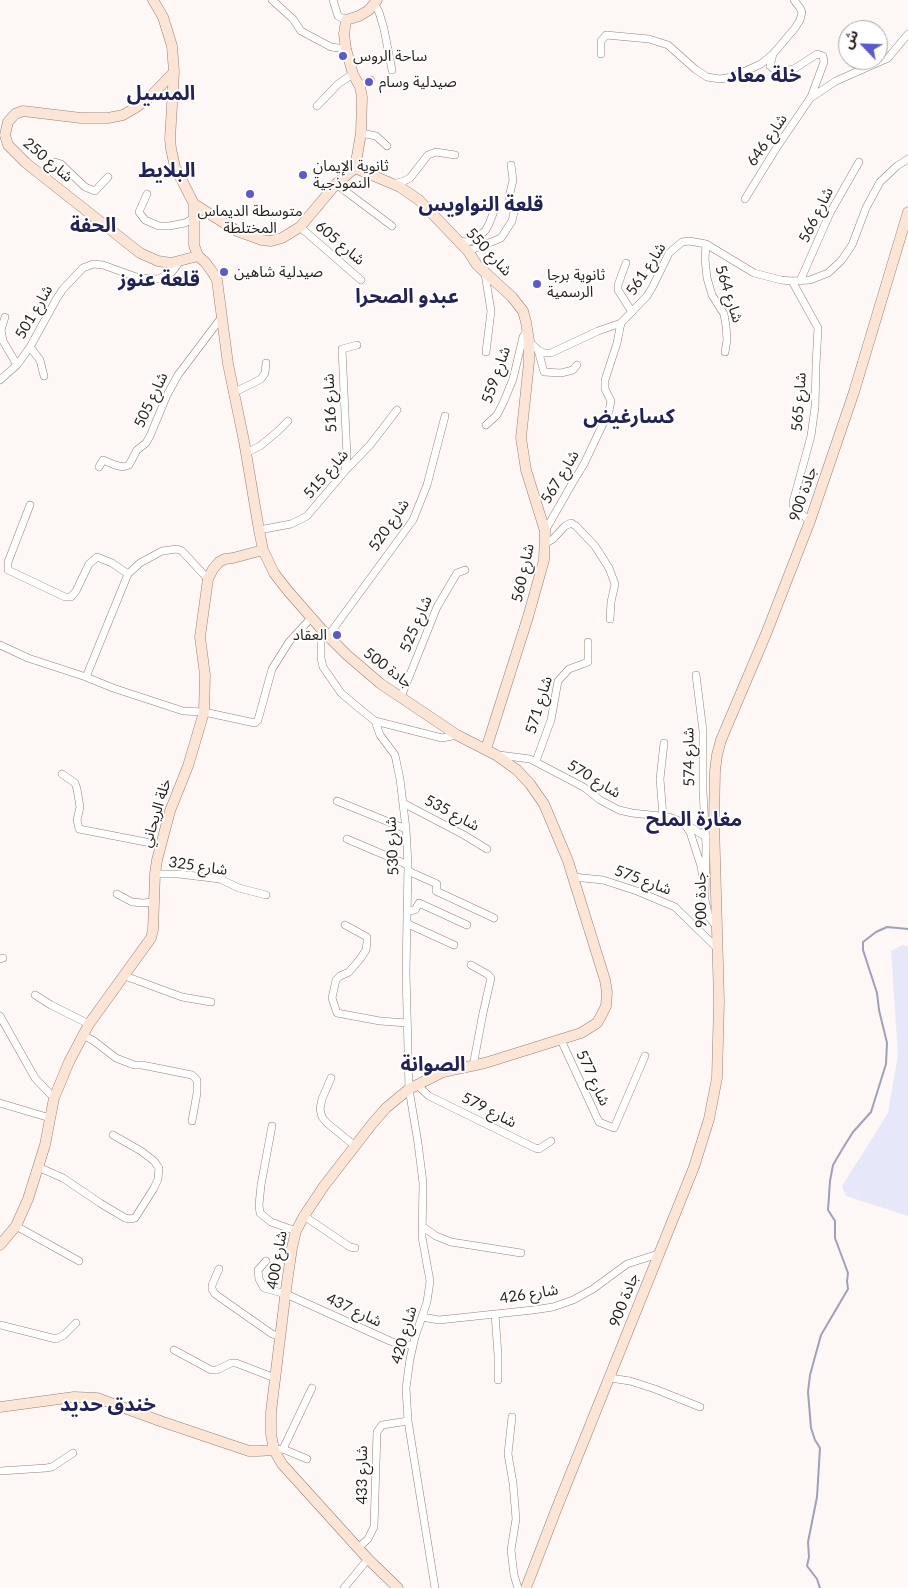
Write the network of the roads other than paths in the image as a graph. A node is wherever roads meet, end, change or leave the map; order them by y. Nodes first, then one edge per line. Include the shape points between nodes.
1 (153, 0) edge
2 (272, 0) edge
3 (333, 0) edge
4 (794, 0) edge
5 (375, 2) edge
6 (346, 20) junction
7 (908, 34) edge
8 (346, 49) junction
9 (601, 54) dead end
10 (773, 54) junction
11 (392, 70) dead end
12 (174, 72) junction
13 (354, 74) junction
14 (371, 80) dead end
15 (360, 87) junction
16 (812, 97) junction
17 (316, 106) dead end
18 (361, 133) junction
19 (387, 146) dead end
20 (455, 155) dead end
21 (908, 158) edge
22 (859, 162) dead end
23 (511, 165) dead end
24 (355, 168) junction
25 (43, 177) junction
26 (108, 177) dead end
27 (336, 184) junction
28 (392, 184) junction
29 (146, 194) dead end
30 (745, 199) dead end
31 (194, 204) junction
32 (496, 206) dead end
33 (908, 212) edge
34 (194, 218) junction
35 (392, 226) dead end
36 (300, 227) junction
37 (458, 241) junction
38 (706, 244) junction
39 (468, 251) junction
40 (198, 256) junction
41 (182, 259) junction
42 (626, 263) dead end
43 (485, 273) junction
44 (361, 280) dead end
45 (792, 281) junction
46 (800, 281) junction
47 (632, 312) junction
48 (5, 317) dead end
49 (221, 318) junction
50 (621, 323) junction
51 (528, 336) junction
52 (1, 340) edge
53 (357, 345) dead end
54 (30, 347) junction
55 (538, 350) junction
56 (486, 352) dead end
57 (725, 352) dead end
58 (266, 363) dead end
59 (17, 365) junction
60 (577, 365) dead end
61 (44, 376) dead end
62 (0, 380) edge
63 (233, 393) junction
64 (396, 410) dead end
65 (444, 416) dead end
66 (288, 421) dead end
67 (486, 425) dead end
68 (246, 453) junction
69 (99, 467) dead end
70 (345, 471) junction
71 (30, 505) dead end
72 (810, 521) junction
73 (259, 530) junction
74 (545, 531) junction
75 (546, 543) junction
76 (263, 550) junction
77 (466, 570) dead end
78 (128, 574) junction
79 (208, 579) junction
80 (311, 618) junction
81 (610, 620) dead end
82 (326, 634) junction
83 (588, 642) dead end
84 (0, 646) edge
85 (696, 676) dead end
86 (86, 677) junction
87 (401, 697) junction
88 (204, 712) junction
89 (375, 721) junction
90 (458, 735) junction
91 (664, 743) dead end
92 (486, 749) junction
93 (496, 755) junction
94 (536, 761) junction
95 (62, 774) dead end
96 (337, 801) dead end
97 (403, 803) junction
98 (663, 816) junction
99 (705, 816) junction
100 (684, 823) junction
101 (406, 829) junction
102 (706, 837) junction
103 (347, 839) dead end
104 (161, 845) junction
105 (487, 849) dead end
106 (408, 868) junction
107 (155, 874) junction
108 (573, 877) junction
109 (705, 888) junction
110 (117, 894) dead end
111 (266, 895) dead end
112 (153, 902) junction
113 (408, 911) junction
114 (494, 918) dead end
115 (408, 924) junction
116 (345, 925) dead end
117 (467, 925) dead end
118 (716, 926) junction
119 (454, 945) dead end
120 (717, 948) junction
121 (471, 965) dead end
122 (125, 976) junction
123 (35, 995) dead end
124 (211, 1002) dead end
125 (0, 1016) edge
126 (407, 1023) junction
127 (89, 1024) junction
128 (83, 1036) junction
129 (561, 1040) junction
130 (645, 1056) dead end
131 (473, 1066) junction
132 (331, 1078) dead end
133 (413, 1087) junction
134 (53, 1102) junction
135 (0, 1103) edge
136 (50, 1118) junction
137 (192, 1121) dead end
138 (272, 1126) dead end
139 (113, 1135) dead end
140 (551, 1141) dead end
141 (355, 1146) junction
142 (38, 1167) junction
143 (304, 1216) junction
144 (16, 1226) junction
145 (423, 1227) junction
146 (296, 1231) junction
147 (0, 1245) edge
148 (355, 1248) dead end
149 (521, 1253) dead end
150 (658, 1254) junction
151 (79, 1261) dead end
152 (266, 1261) dead end
153 (219, 1269) dead end
154 (286, 1294) junction
155 (495, 1314) junction
156 (422, 1317) junction
157 (76, 1323) dead end
158 (0, 1325) edge
159 (281, 1336) junction
160 (413, 1345) junction
161 (174, 1350) dead end
162 (275, 1378) junction
163 (610, 1378) junction
164 (498, 1380) dead end
165 (312, 1388) dead end
166 (0, 1407) edge
167 (700, 1407) dead end
168 (512, 1417) dead end
169 (408, 1421) junction
170 (278, 1449) junction
171 (73, 1453) dead end
172 (306, 1459) dead end
173 (0, 1471) edge
174 (358, 1548) junction
175 (368, 1558) junction
176 (523, 1587) edge
177 (344, 1588) edge
178 (398, 1588) edge
179 (435, 1588) edge

1 - 12 main road via 164,17
2 - 8 street via 295,20 301,32 331,47
3 - 6 street via 338,16
4 - 10 street via 802,12 800,20
5 - 6 main road via 359,16
5 - 11 street
6 - 8 main road
7 - 16 street, شارع 646 via 888,58
8 - 13 main road
9 - 10 street via 600,41 606,35 656,40 674,50 701,73 720,79 743,73
10 - 16 street, شارع 646 via 770,66 782,72 794,69 817,54 824,58
12 - 25 main road, شارع 250 via 150,97 129,112 117,116 100,119 23,111 15,114 8,122 5,135 8,146
12 - 31 main road via 171,150 175,167
13 - 15 main road
13 - 17 street via 338,84
14 - 15 street
15 - 18 main road
16 - 30 street, شارع 646
18 - 19 street via 376,136
18 - 24 main road
20 - 28 street via 432,153 410,178
21 - 46 street, شارع 561 via 880,182 842,261 828,273
22 - 46 street, شارع 566 via 830,214
23 - 39 street via 513,180 509,197 514,212 512,221 500,238
24 - 27 main road
24 - 28 main road, شارع 550
25 - 26 street via 50,164 55,162 85,187 95,191
25 - 41 main road, شارع 250 via 140,253 172,263
27 - 35 street
27 - 36 main road
28 - 37 main road, شارع 550 via 419,200
29 - 34 street via 139,212 145,220 169,226
31 - 34 main road
31 - 36 main road via 236,232 262,240 282,238
32 - 37 street via 485,230 471,241
33 - 72 main road, جادة 900 via 854,392
34 - 40 main road via 194,245
36 - 44 street, شارع 605
37 - 39 main road, شارع 550
38 - 45 street, شارع 561 via 754,273
38 - 47 street, شارع 561 via 689,240 674,248 649,293
38 - 57 street, شارع 564 via 707,278 712,295 724,314
39 - 43 main road, شارع 550
40 - 41 main road, شارع 250
40 - 49 main road, جادة 500 via 217,280
41 - 54 street, شارع 501 via 172,272 158,279 139,278 103,265 83,268 63,289
42 - 47 street via 618,284
43 - 51 main road, شارع 550 via 518,305 525,316
43 - 56 street via 491,311
45 - 46 street, شارع 561
45 - 72 street, شارع 565 via 818,328 816,407 793,502
47 - 50 street, شارع 561
48 - 52 street
49 - 63 main road, جادة 500
49 - 69 street, شارع 505 via 178,375 166,395 150,436 129,464 115,466 103,460
50 - 55 street, شارع 561 via 551,353
50 - 74 street, شارع 567 via 605,380 611,402 609,411 584,464
51 - 55 street
51 - 67 street, شارع 559 via 523,337 504,401 497,415
51 - 74 main road, شارع 560 via 529,362 521,438 526,470
52 - 59 street
53 - 70 street, شارع 516 via 342,349
54 - 59 street, شارع 501
54 - 61 street via 40,360
55 - 60 street via 544,372 562,373 573,370
58 - 63 street via 261,380
59 - 62 street, شارع 501
63 - 68 main road, جادة 500
64 - 70 street, شارع 515 via 370,445
65 - 82 street, شارع 520 via 427,484 413,520
66 - 68 street via 260,446
68 - 73 main road, جادة 500
70 - 73 street, شارع 515 via 307,516 292,524
71 - 78 street via 8,562 8,570 64,597 76,591 89,564 97,556
72 - 118 main road, جادة 900 via 717,755 714,822
73 - 76 main road, جادة 500
74 - 75 main road, شارع 560
75 - 81 street via 571,523 595,546 615,584
75 - 92 main road, شارع 560 via 538,585
76 - 79 main road, خلة الريحاني via 224,559
76 - 80 main road, جادة 500 via 279,579
77 - 87 street, شارع 525 via 457,573 437,607
78 - 79 street via 162,551 177,550 182,551
78 - 86 street
79 - 88 main road, خلة الريحاني via 200,637 205,675
80 - 82 main road, جادة 500
80 - 88 street via 289,642 272,669 255,723
82 - 87 main road, جادة 500 via 374,678
82 - 89 street, شارع 530 via 321,636 323,667 341,693
83 - 94 street, شارع 571 via 588,662 569,668 558,681 551,720
84 - 86 street
85 - 99 street, شارع 574
86 - 88 street via 183,711
87 - 90 main road, جادة 500
88 - 104 main road, خلة الريحاني
89 - 90 street via 442,738
89 - 97 street, شارع 530 via 380,735 395,755
90 - 92 main road, جادة 500
91 - 98 street via 660,779
92 - 93 main road, جادة 500
93 - 94 street, شارع 570
93 - 108 main road, جادة 500 via 517,770 544,804
94 - 98 street, شارع 570 via 619,810
95 - 104 street via 75,783 77,789 79,829
96 - 101 street
97 - 101 street, شارع 530
97 - 105 street, شارع 535
98 - 100 street, شارع 570
99 - 100 street via 697,826
99 - 102 street, شارع 574
100 - 102 street, شارع 570
100 - 109 street via 695,846
101 - 106 street, شارع 530
102 - 109 street, شارع 574
103 - 106 street
104 - 107 main road, خلة الريحاني
106 - 113 street, شارع 530
106 - 114 street via 437,884 436,891
107 - 111 street, شارع 325 via 220,879
107 - 112 main road, خلة الريحاني
108 - 120 street, شارع 575 via 603,880 676,907
108 - 129 main road, جادة 500 via 605,980 607,998 596,1023
109 - 118 street, شارع 574 via 709,917
110 - 112 street via 132,902
112 - 122 main road, خلة الريحاني via 152,938
113 - 115 street, شارع 530
113 - 117 street via 415,910 419,903
115 - 119 street
115 - 126 street, شارع 530
116 - 126 street via 367,937 367,942 360,960 336,980 332,998 337,1013
118 - 120 main road, جادة 900
120 - 150 main road, جادة 900 via 717,1078 709,1119 694,1167
121 - 131 street via 491,978
122 - 124 street via 182,997
122 - 127 main road, خلة الريحاني
123 - 127 street
125 - 134 street via 35,1078
126 - 133 street, شارع 530
127 - 128 main road, خلة الريحاني
128 - 134 main road, خلة الريحاني
128 - 137 street via 116,1058 134,1065 192,1075 197,1080 197,1093
129 - 130 street, شارع 577 via 599,1122 614,1128
129 - 131 main road, شارع 400
131 - 133 main road, شارع 400 via 443,1072
132 - 141 street via 322,1099 322,1117
133 - 140 street, شارع 579 via 535,1148 539,1149
133 - 141 main road, شارع 400 via 386,1108
133 - 145 street, شارع 420
134 - 136 main road, خلة الريحاني
135 - 136 street
136 - 142 main road, خلة الريحاني
138 - 146 street via 258,1205 260,1213 271,1222
139 - 142 street via 141,1151 159,1168 154,1188 135,1218 125,1218 63,1178
141 - 143 main road, شارع 400
142 - 144 main road, خلة الريحاني
143 - 146 main road, شارع 400
143 - 148 street via 350,1248
144 - 147 main road, خلة الريحاني
144 - 151 street
145 - 149 street via 451,1242
145 - 156 street, شارع 420 via 430,1281
146 - 154 main road, شارع 400
150 - 155 street, شارع 426 via 627,1264 573,1300 553,1307
150 - 163 main road, جادة 900
152 - 154 street, شارع 437 via 258,1270 258,1279 264,1288
153 - 159 street via 212,1285 215,1294 272,1334
154 - 159 main road, شارع 400
154 - 160 street, شارع 437 via 376,1336 401,1345
155 - 156 street, شارع 426 via 438,1320
155 - 164 street
156 - 160 street, شارع 420
157 - 158 street via 56,1339
159 - 162 main road, شارع 400
160 - 169 street, شارع 420 via 407,1379
161 - 162 street via 211,1370 236,1363
162 - 170 main road, شارع 400 via 270,1425
163 - 167 street via 655,1389
163 - 176 main road, جادة 900
165 - 170 street
166 - 170 main road via 74,1397 98,1398 250,1450
168 - 176 street via 508,1454 516,1530 511,1550 514,1575
169 - 174 street, شارع 433 via 382,1424 377,1432 374,1527
169 - 179 street, شارع 420
170 - 172 street
170 - 174 main road, شارع 400 via 282,1464
171 - 173 street via 52,1467
174 - 175 main road, شارع 400
175 - 177 street
175 - 178 main road, شارع 400

